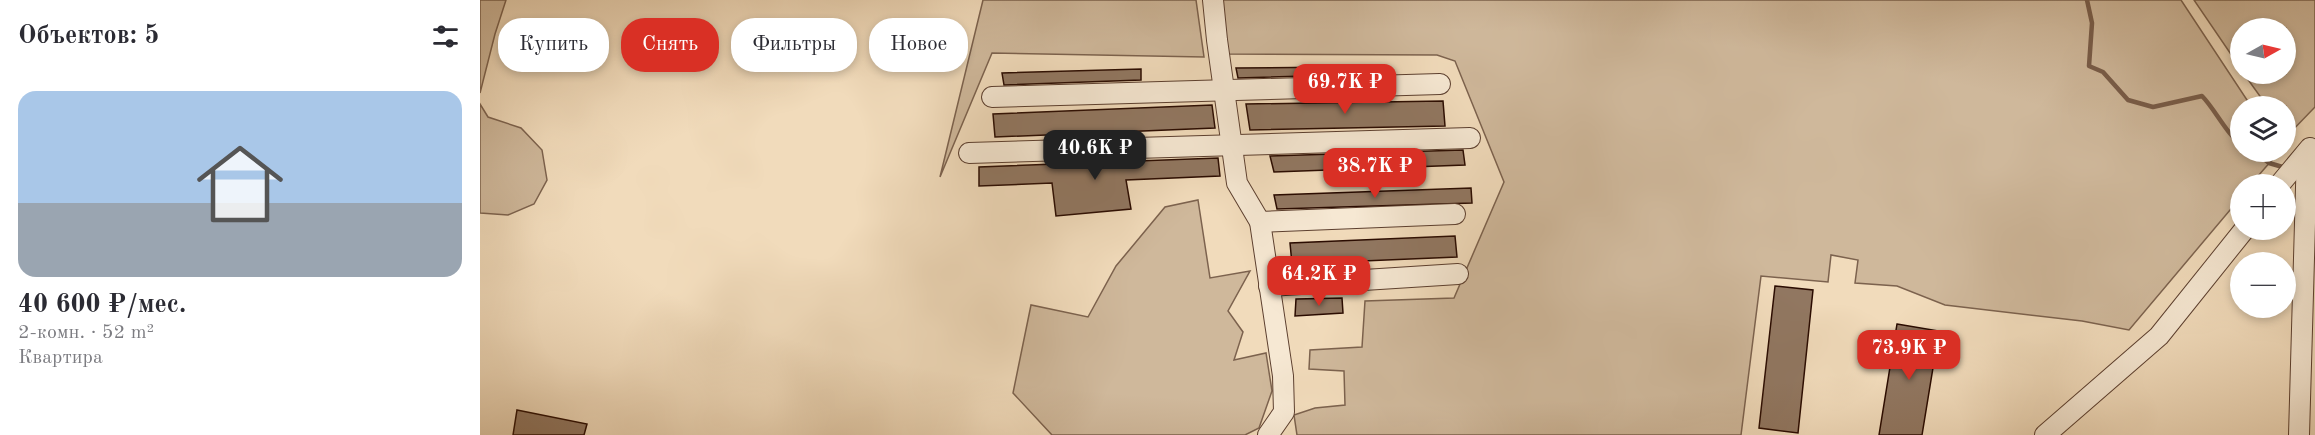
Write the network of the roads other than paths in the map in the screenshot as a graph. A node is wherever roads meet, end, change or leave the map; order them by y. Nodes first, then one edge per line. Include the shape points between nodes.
1 (1213, 0) edge
2 (1440, 84) dead end
3 (1224, 92) junction
4 (992, 97) dead end
5 (1470, 138) dead end
6 (1231, 144) junction
7 (2311, 147) edge
8 (969, 153) dead end
9 (2288, 174) edge
10 (1455, 214) dead end
11 (1260, 222) junction
12 (2236, 240) edge
13 (1458, 274) dead end
14 (1269, 286) junction
15 (2047, 434) edge
16 (1268, 435) edge
17 (2300, 435) edge

1 - 3 lane
2 - 3 lane
3 - 4 lane
3 - 6 lane
5 - 6 lane
6 - 8 lane
6 - 11 lane via 1237,183
7 - 9 lane
7 - 17 lane
10 - 11 lane
11 - 14 lane
12 - 15 lane via 2159,336
13 - 14 lane
14 - 16 lane via 1283,376 1284,412

